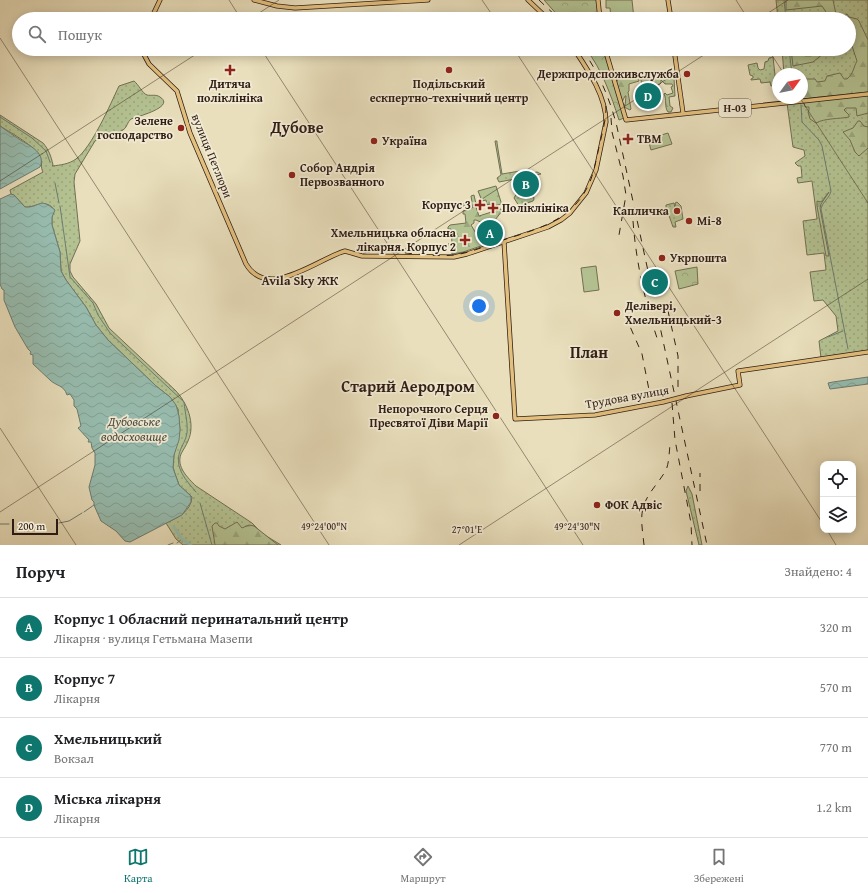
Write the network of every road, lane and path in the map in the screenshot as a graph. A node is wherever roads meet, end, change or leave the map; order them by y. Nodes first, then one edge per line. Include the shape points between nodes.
1 (160, 0) edge
2 (254, 0) edge
3 (428, 0) edge
4 (528, 0) edge
5 (598, 0) edge
6 (668, 0) edge
7 (154, 12) edge
8 (541, 12) edge
9 (599, 12) edge
10 (670, 12) edge
11 (145, 56) edge
12 (578, 56) edge
13 (607, 56) edge
14 (675, 56) edge
15 (868, 94) edge
16 (683, 113) junction
17 (504, 242) junction
18 (868, 352) edge

1 - 7 main road
2 - 3 main road via 295,8
4 - 8 main road
5 - 9 main road
6 - 10 main road
11 - 17 main road, вулиця Петлюри via 152,67 177,91 190,133 242,257 253,274 272,280 345,251 362,256 454,257
12 - 17 main road, вулиця Петлюри via 600,97 606,117 593,179 576,206 561,220
13 - 16 main road via 626,120
14 - 16 main road
15 - 16 main road, Н-03
17 - 18 main road, Трудова вулиця, bridge via 515,419 595,415 740,385 738,372

